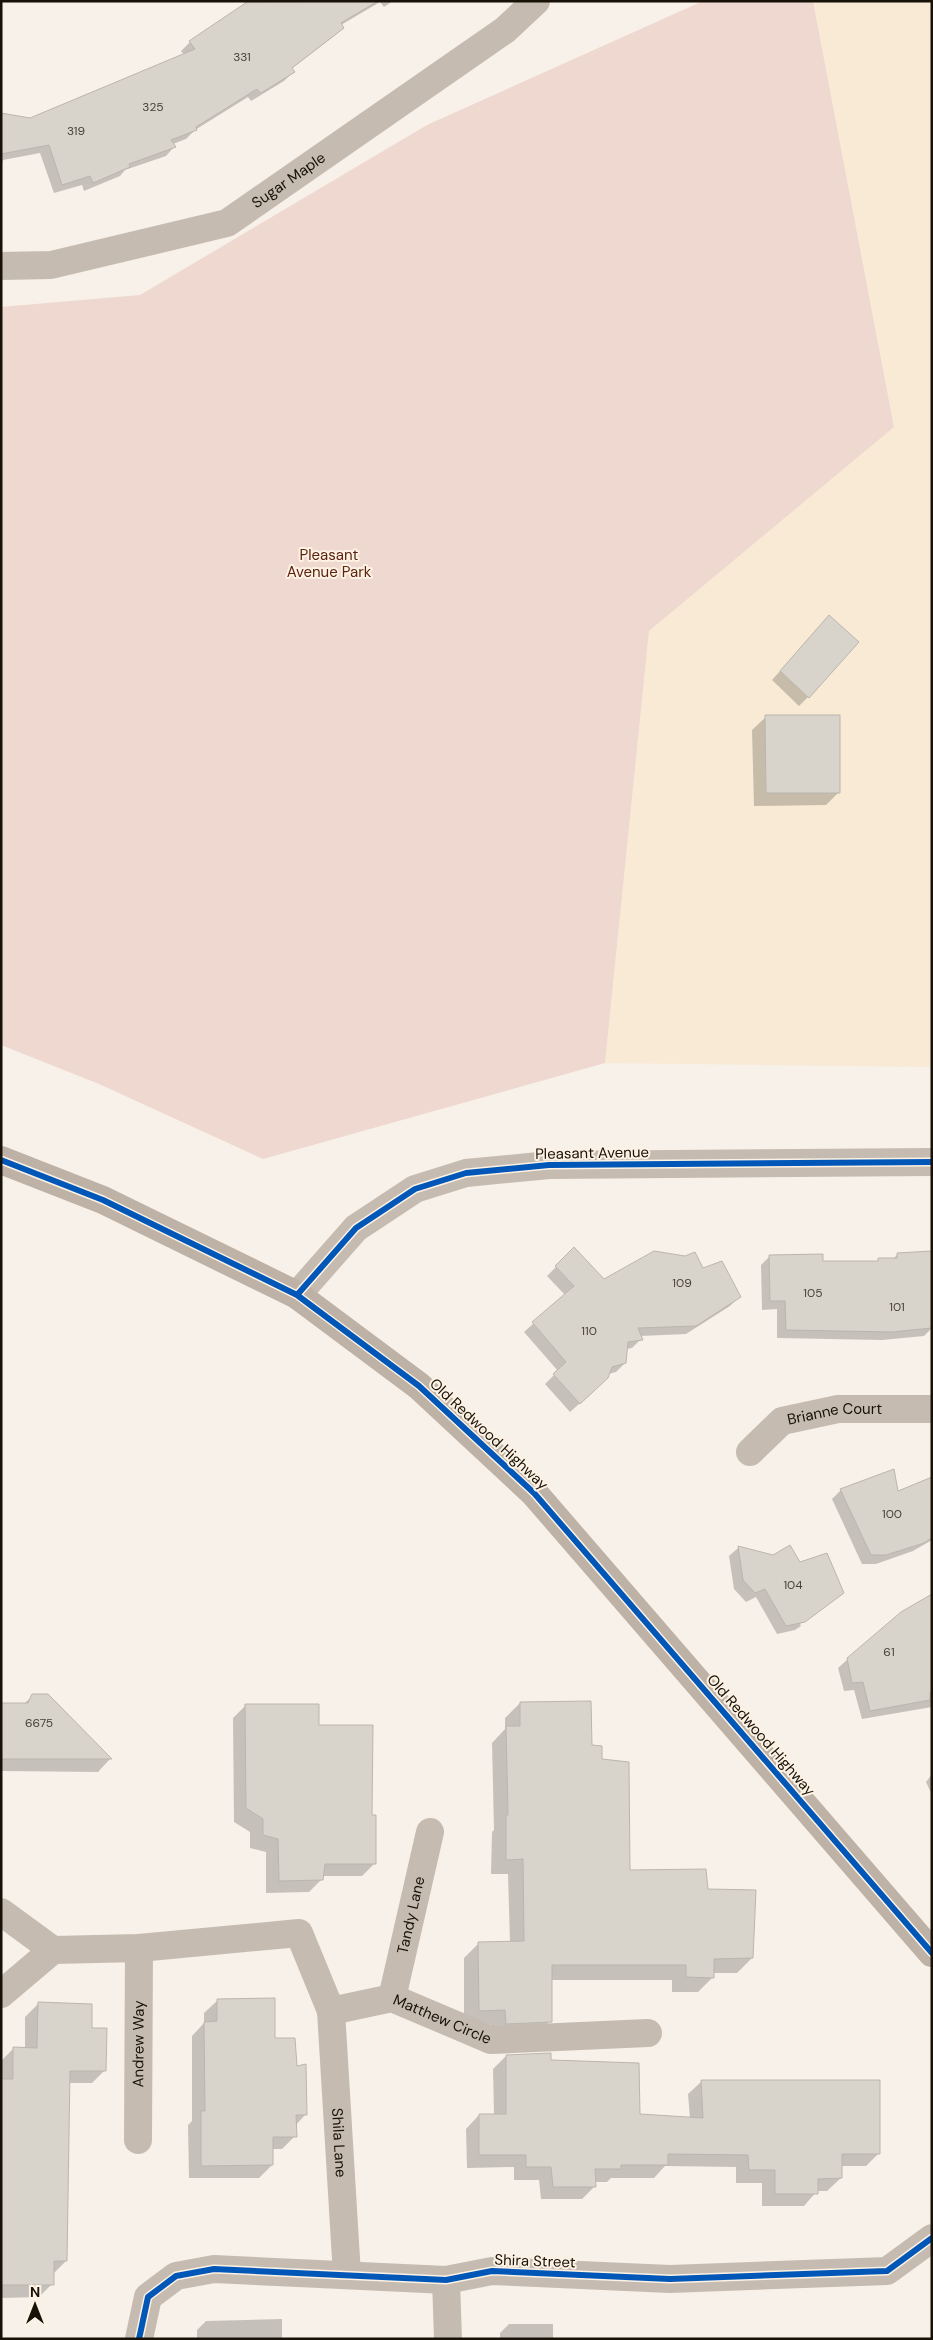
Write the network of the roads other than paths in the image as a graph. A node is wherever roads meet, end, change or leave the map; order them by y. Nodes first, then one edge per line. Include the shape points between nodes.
1 (536, 1) edge
2 (1, 266) edge
3 (1, 1160) edge
4 (932, 1162) edge
5 (297, 1295) junction
6 (932, 1409) edge
7 (750, 1452) dead end
8 (430, 1832) dead end
9 (1, 1912) edge
10 (139, 1948) junction
11 (53, 1950) junction
12 (932, 1953) edge
13 (1, 1994) edge
14 (392, 1998) junction
15 (331, 2011) junction
16 (648, 2033) dead end
17 (138, 2140) dead end
18 (932, 2238) edge
19 (347, 2275) junction
20 (446, 2280) junction
21 (139, 2339) edge
22 (448, 2339) edge

1 - 2 street, Sugar Maple via 506,30 227,223 51,265
3 - 5 main road, Old Redwood Highway via 103,1200
4 - 5 street, Pleasant Avenue via 549,1165 466,1173 415,1189 356,1228
5 - 12 main road, Old Redwood Highway via 419,1386 534,1493
6 - 7 street, Brianne Court via 838,1409 782,1421
8 - 14 street, Tandy Lane
9 - 11 street
10 - 11 street
10 - 15 street via 299,1933
10 - 17 street, Andrew Way
11 - 13 street
14 - 15 street, Matthew Circle
14 - 16 street, Matthew Circle via 491,2040
15 - 19 street, Shila Lane
18 - 20 street, Shira Street via 887,2271 670,2280 492,2271
19 - 20 street, Shira Street
19 - 21 street, Shira Street via 214,2269 176,2276 148,2297
20 - 22 street

